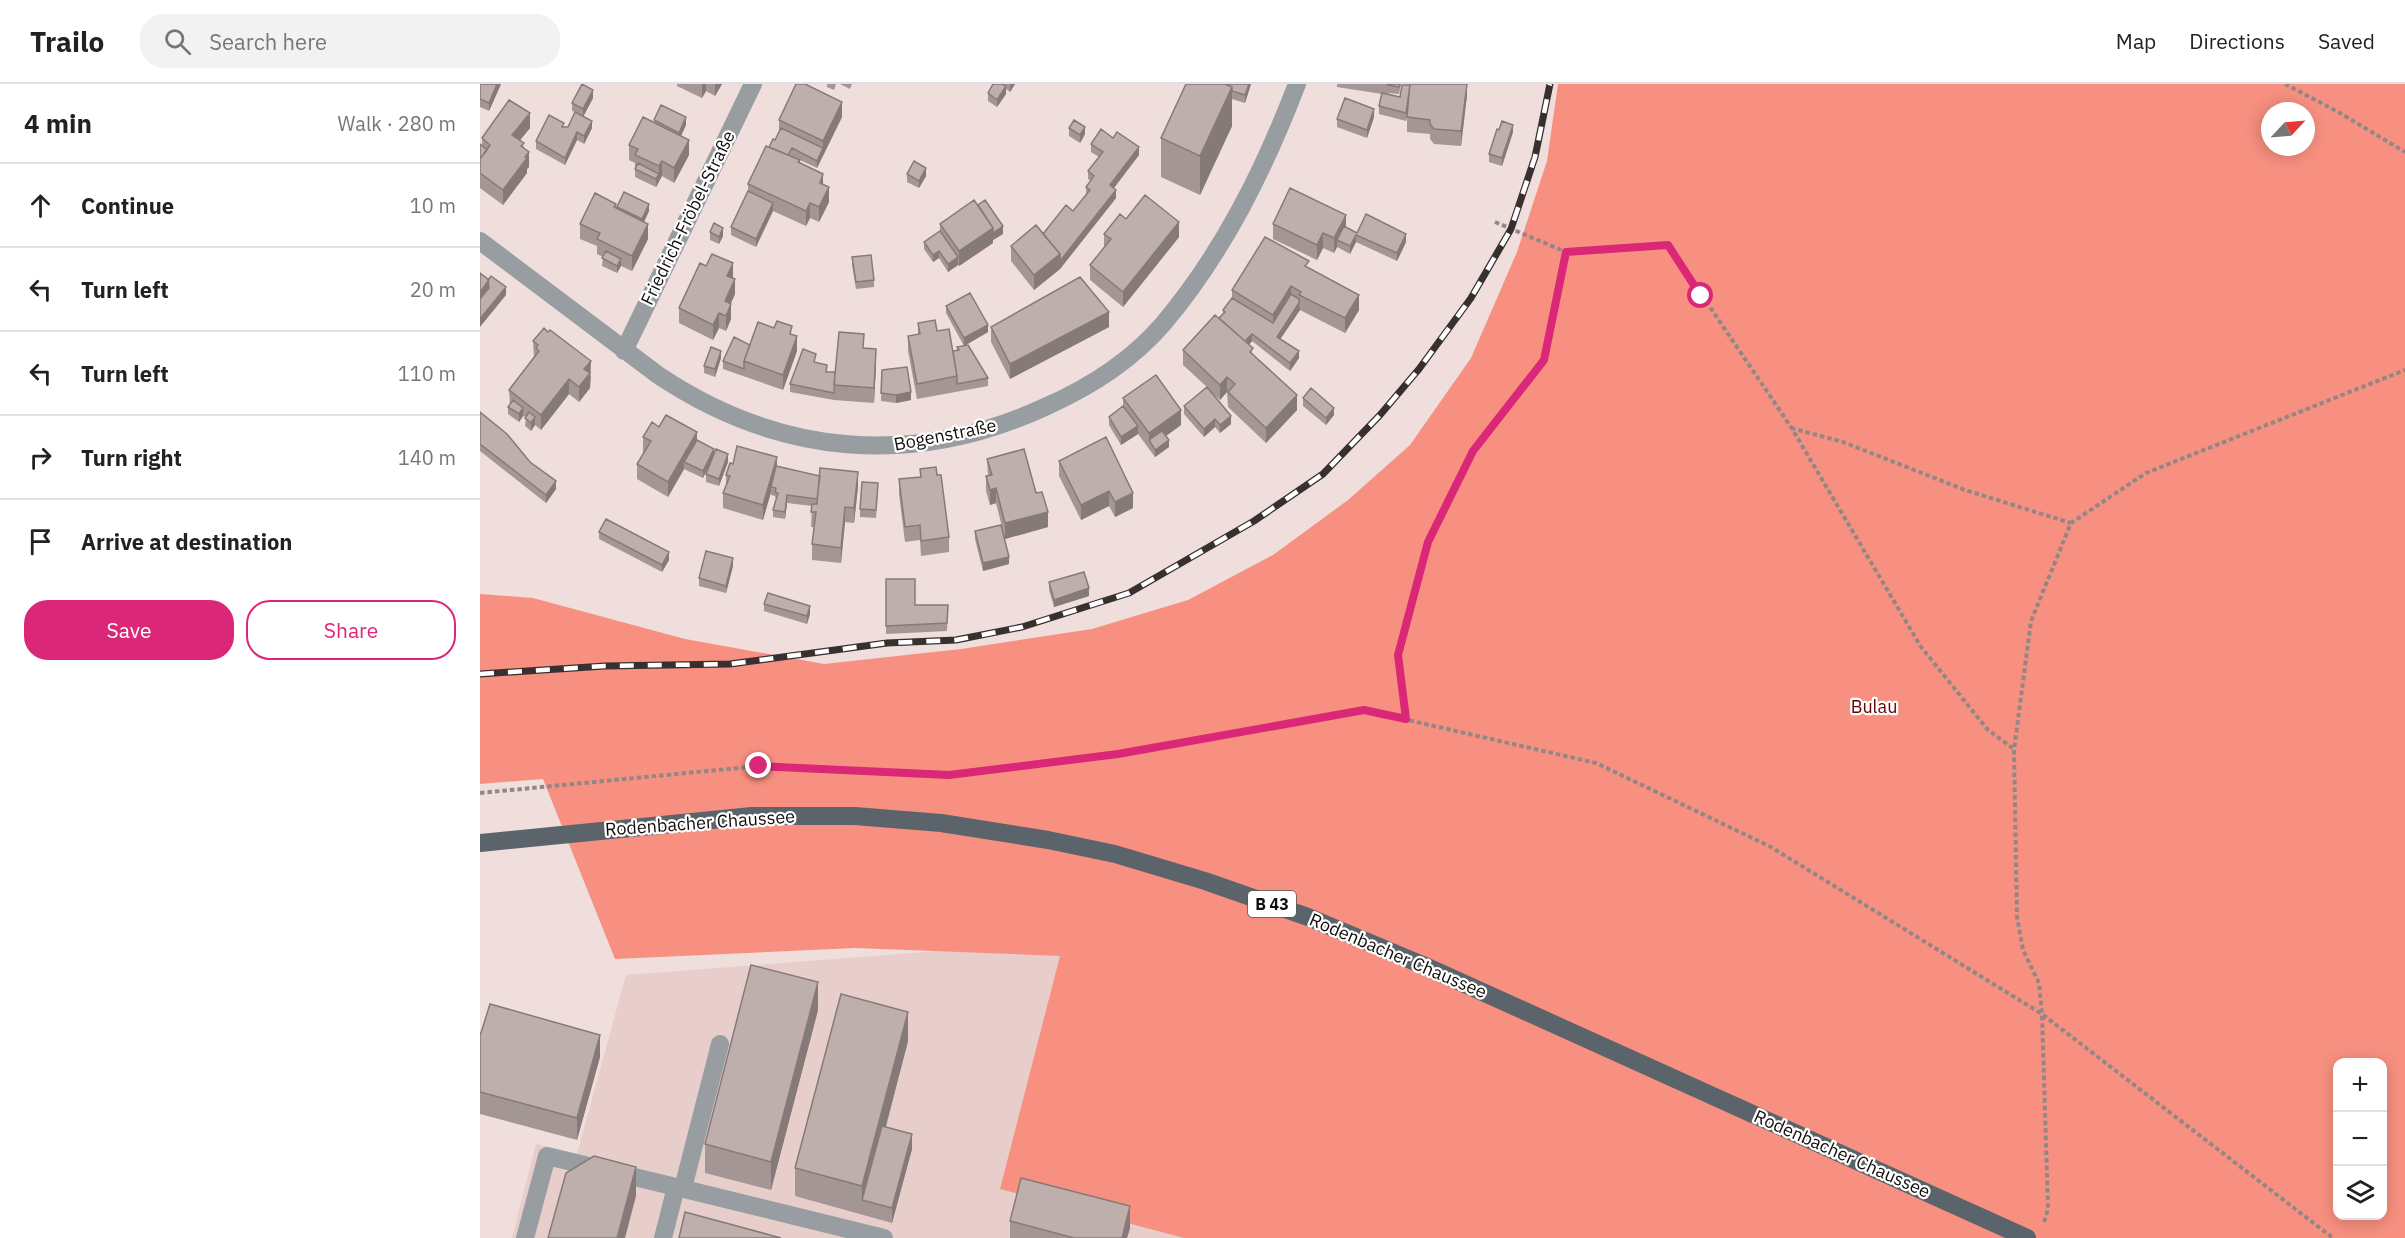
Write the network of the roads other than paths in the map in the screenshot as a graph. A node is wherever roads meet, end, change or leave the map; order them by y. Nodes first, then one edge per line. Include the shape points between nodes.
1 (753, 84) edge
2 (1297, 84) edge
3 (480, 241) edge
4 (624, 351) junction
5 (480, 843) edge
6 (720, 1044) dead end
7 (679, 1187) junction
8 (2034, 1233) edge
9 (525, 1238) edge
10 (663, 1238) edge
11 (884, 1238) edge

1 - 4 street, Friedrich-Fröbel-Straße
2 - 4 street, Bogenstraße via 1273,144 1233,223 1162,326 1122,362 1083,388 1024,417 934,441 886,447 840,445 750,424 685,393
3 - 4 street, Bogenstraße
5 - 8 main road, Rodenbacher Chaussee / B 43 via 752,816 855,816 941,823 1115,854 1216,885 1350,934 2007,1229
6 - 7 street
7 - 9 street via 547,1156
7 - 10 street
7 - 11 street

